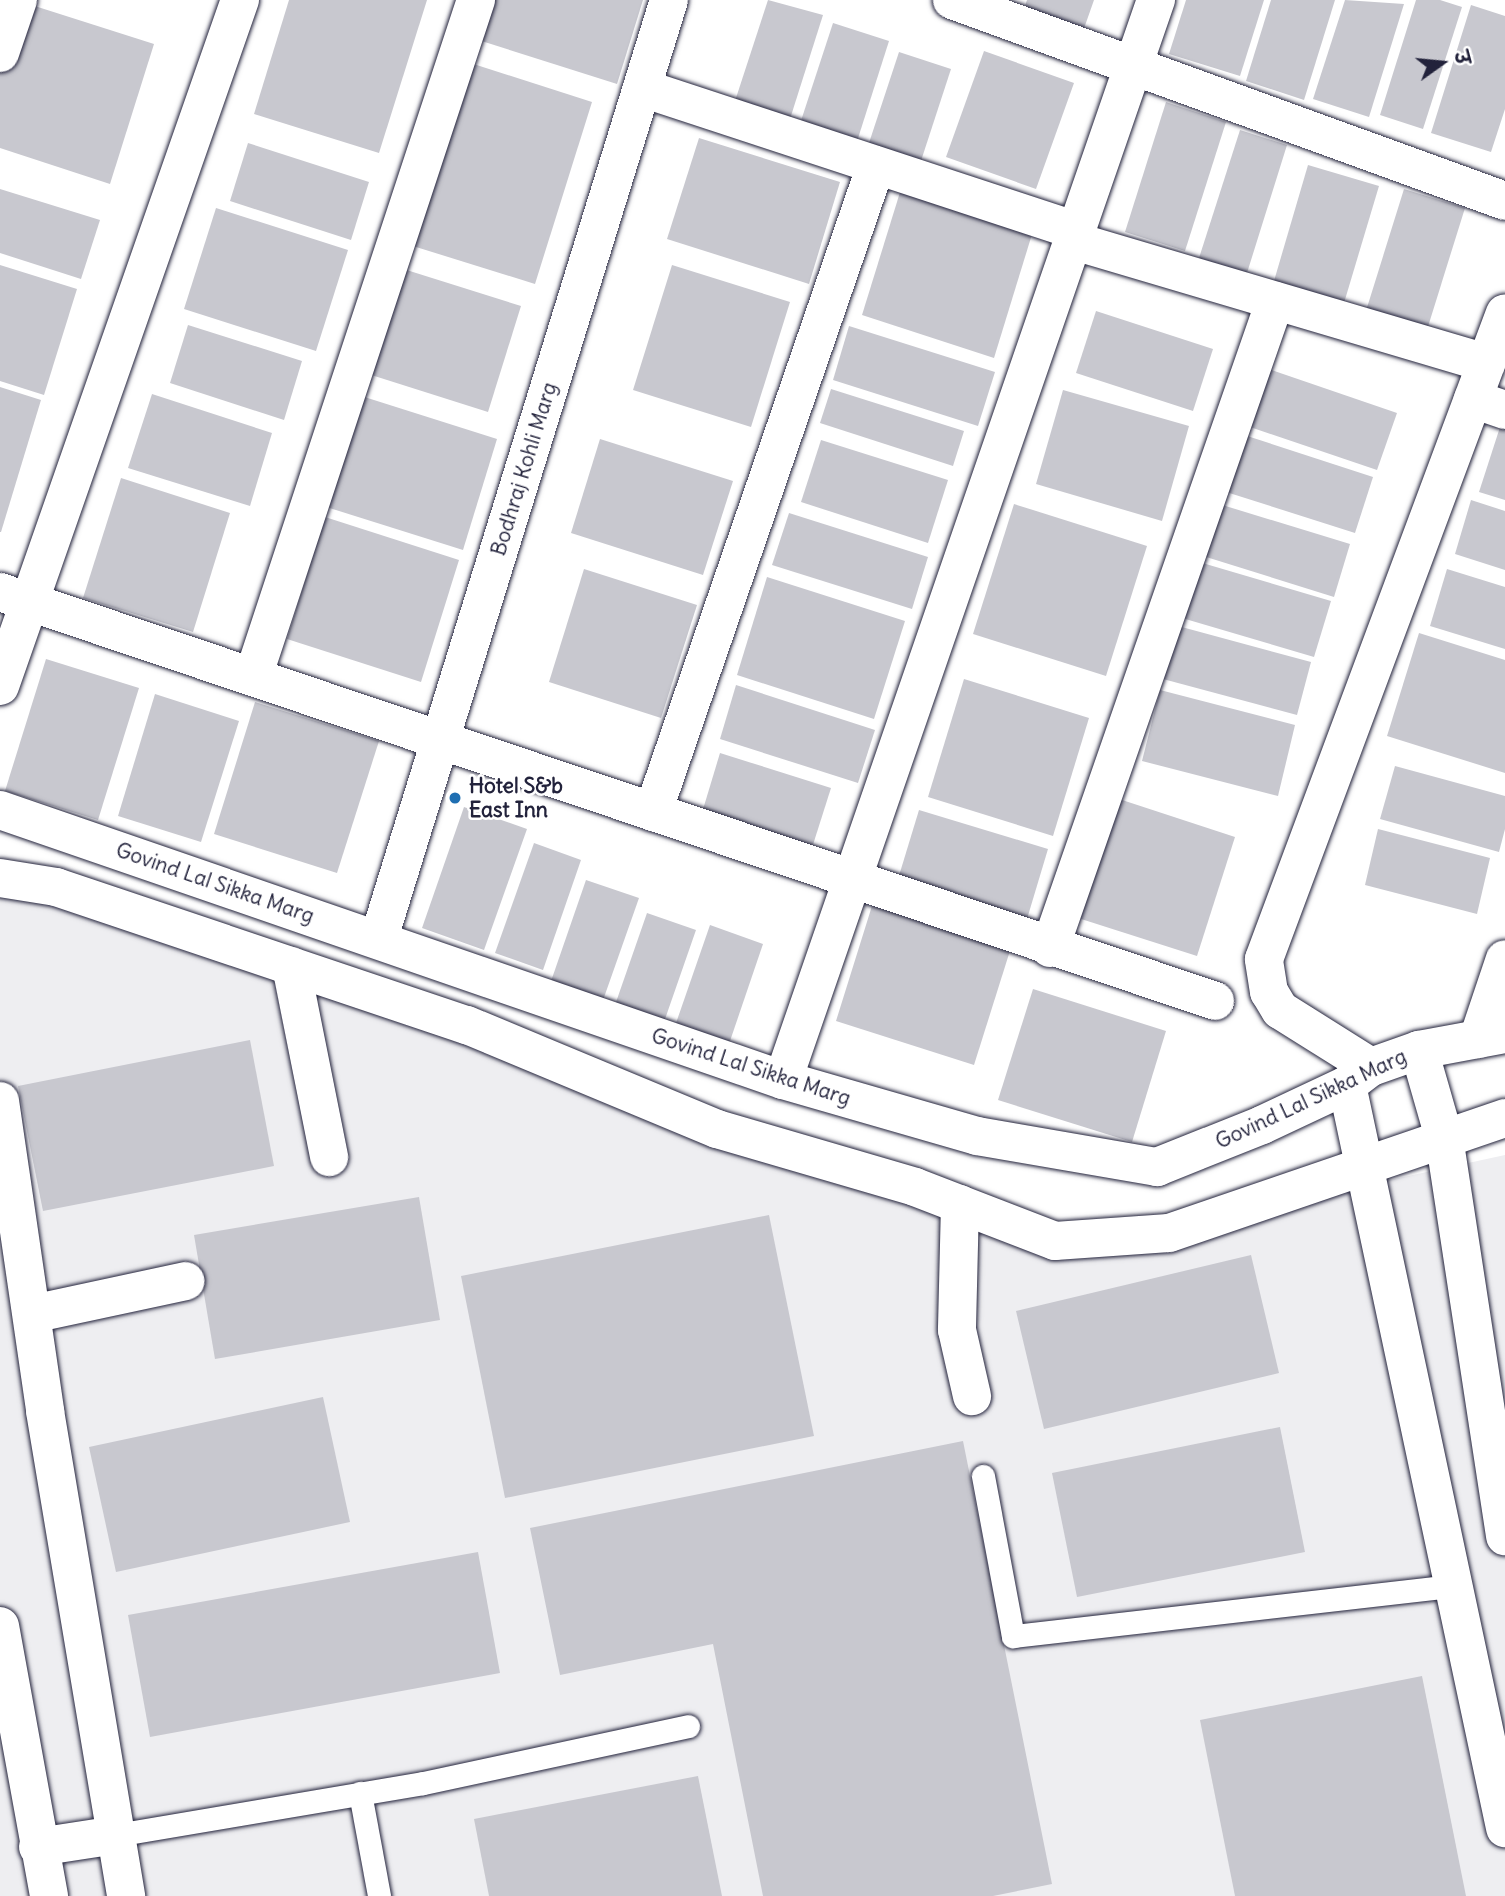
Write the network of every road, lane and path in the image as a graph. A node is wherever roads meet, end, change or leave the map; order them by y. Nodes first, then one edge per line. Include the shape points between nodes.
1 (18, 0) edge
2 (240, 0) edge
3 (476, 0) edge
4 (669, 0) edge
5 (952, 0) edge
6 (1156, 0) edge
7 (0, 53) edge
8 (1135, 66) junction
9 (642, 88) junction
10 (876, 165) junction
11 (1505, 201) edge
12 (1076, 236) junction
13 (1275, 301) junction
14 (1505, 313) edge
15 (1486, 363) junction
16 (1489, 404) edge
17 (15, 597) edge
18 (253, 677) junction
19 (0, 686) edge
20 (440, 739) junction
21 (0, 810) edge
22 (653, 812) junction
23 (0, 878) edge
24 (852, 881) junction
25 (379, 938) junction
26 (1050, 948) junction
27 (1505, 959) edge
28 (291, 966) junction
29 (1215, 1001) dead end
30 (1492, 1037) edge
31 (1419, 1050) junction
32 (1359, 1076) junction
33 (783, 1080) junction
34 (0, 1101) edge
35 (1505, 1118) edge
36 (1444, 1137) junction
37 (328, 1157) dead end
38 (1365, 1166) junction
39 (960, 1204) junction
40 (186, 1281) dead end
41 (32, 1314) junction
42 (972, 1396) dead end
43 (983, 1476) dead end
44 (1505, 1536) edge
45 (1454, 1586) junction
46 (0, 1626) edge
47 (688, 1727) dead end
48 (360, 1793) junction
49 (1505, 1828) edge
50 (116, 1835) junction
51 (38, 1847) junction
52 (49, 1896) edge
53 (126, 1896) edge
54 (379, 1896) edge

1 - 7 street
2 - 17 street
3 - 18 street
4 - 9 street, Bodhraj Kohli Marg
5 - 8 street
6 - 8 street
8 - 11 street
8 - 12 street
9 - 10 street
9 - 20 street, Bodhraj Kohli Marg
10 - 12 street
10 - 22 street
12 - 13 street
12 - 24 street
13 - 15 street
13 - 26 street
14 - 15 street
15 - 16 street
16 - 32 street via 1264,958 1269,992 1280,1010
17 - 18 street
17 - 19 street
18 - 20 street
20 - 22 street
20 - 25 street, Bodhraj Kohli Marg
21 - 25 street, Govind Lal Sikka Marg
22 - 24 street
23 - 28 street via 56,887
24 - 26 street
24 - 33 street
25 - 33 street, Govind Lal Sikka Marg
26 - 29 street
27 - 30 street
28 - 37 street
28 - 39 street via 467,1025 717,1129 915,1186
30 - 31 street, Govind Lal Sikka Marg
31 - 32 street, Govind Lal Sikka Marg
31 - 36 street
32 - 33 street, Govind Lal Sikka Marg via 1157,1167 977,1136
32 - 38 street
34 - 41 street
35 - 36 street
36 - 38 street
36 - 44 street
38 - 39 street via 1169,1233 1055,1241
38 - 45 street
39 - 42 street via 957,1330
40 - 41 street
41 - 50 street
43 - 45 lane via 1013,1636
45 - 49 street
46 - 51 street
47 - 48 lane
48 - 50 lane
48 - 54 lane
50 - 51 street
50 - 53 street
51 - 52 street

